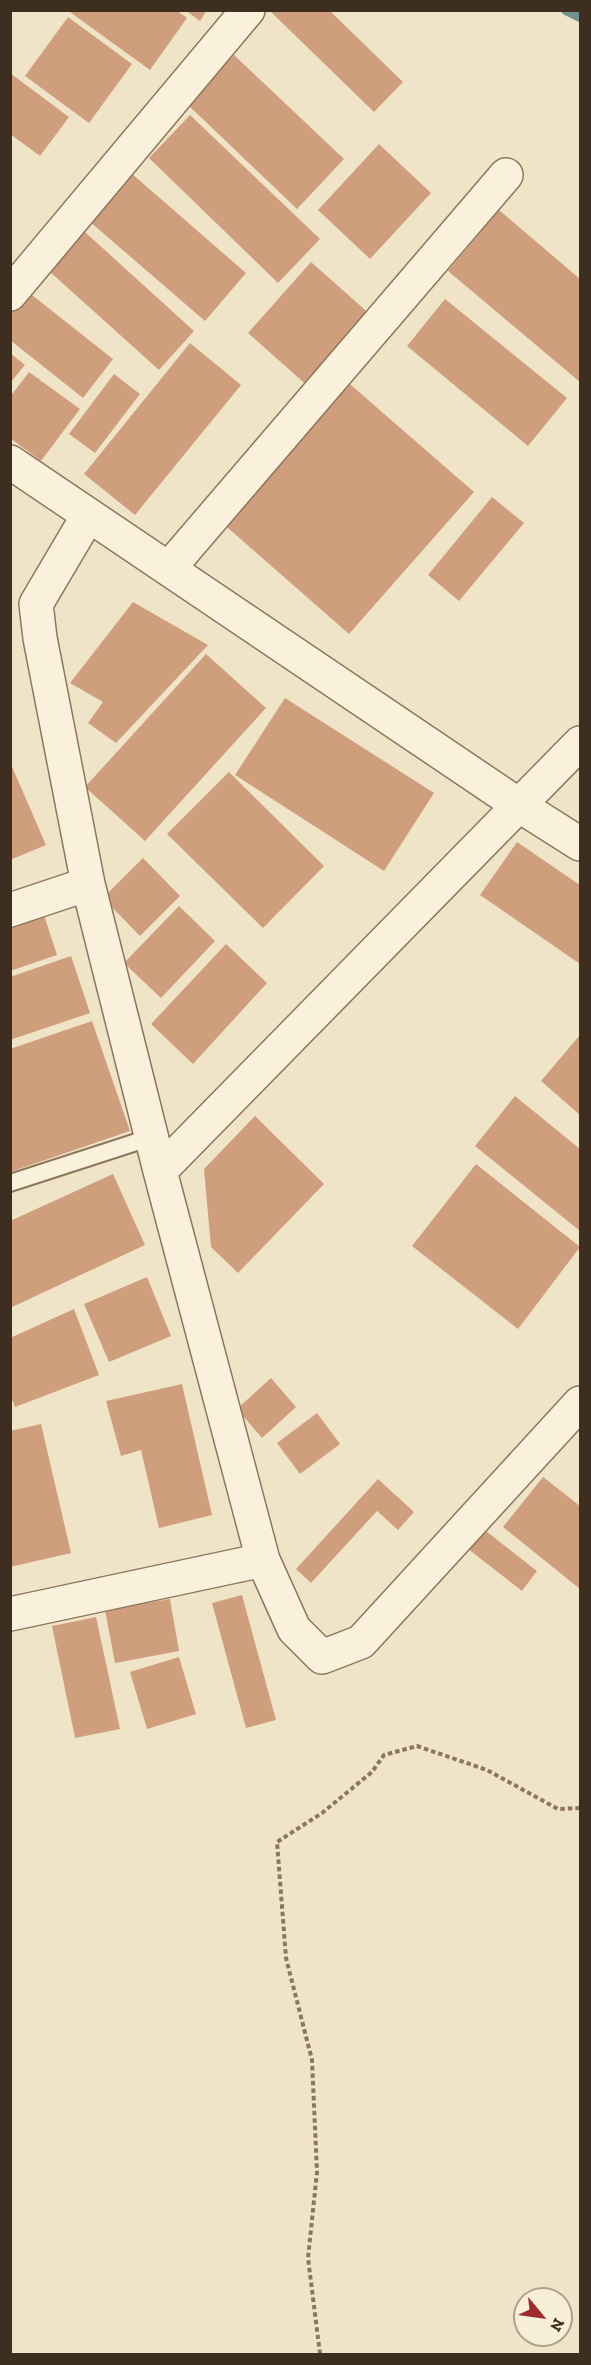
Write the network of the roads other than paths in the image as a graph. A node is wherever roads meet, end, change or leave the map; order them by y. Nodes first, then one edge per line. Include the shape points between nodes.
1 (248, 10) edge
2 (506, 175) dead end
3 (10, 294) edge
4 (10, 462) edge
5 (88, 516) junction
6 (169, 568) junction
7 (580, 743) edge
8 (520, 806) junction
9 (580, 844) edge
10 (88, 884) junction
11 (10, 910) edge
12 (152, 1137) junction
13 (160, 1171) junction
14 (10, 1183) edge
15 (580, 1403) edge
16 (263, 1560) junction
17 (10, 1614) edge

1 - 3 street
2 - 6 street
4 - 5 street
5 - 6 street
5 - 10 street via 36,604
6 - 8 street
7 - 8 street
8 - 9 street
8 - 13 street
10 - 11 street
10 - 12 street
12 - 13 street
12 - 14 lane
13 - 16 street
15 - 16 street via 361,1642 322,1657 294,1629
16 - 17 street

